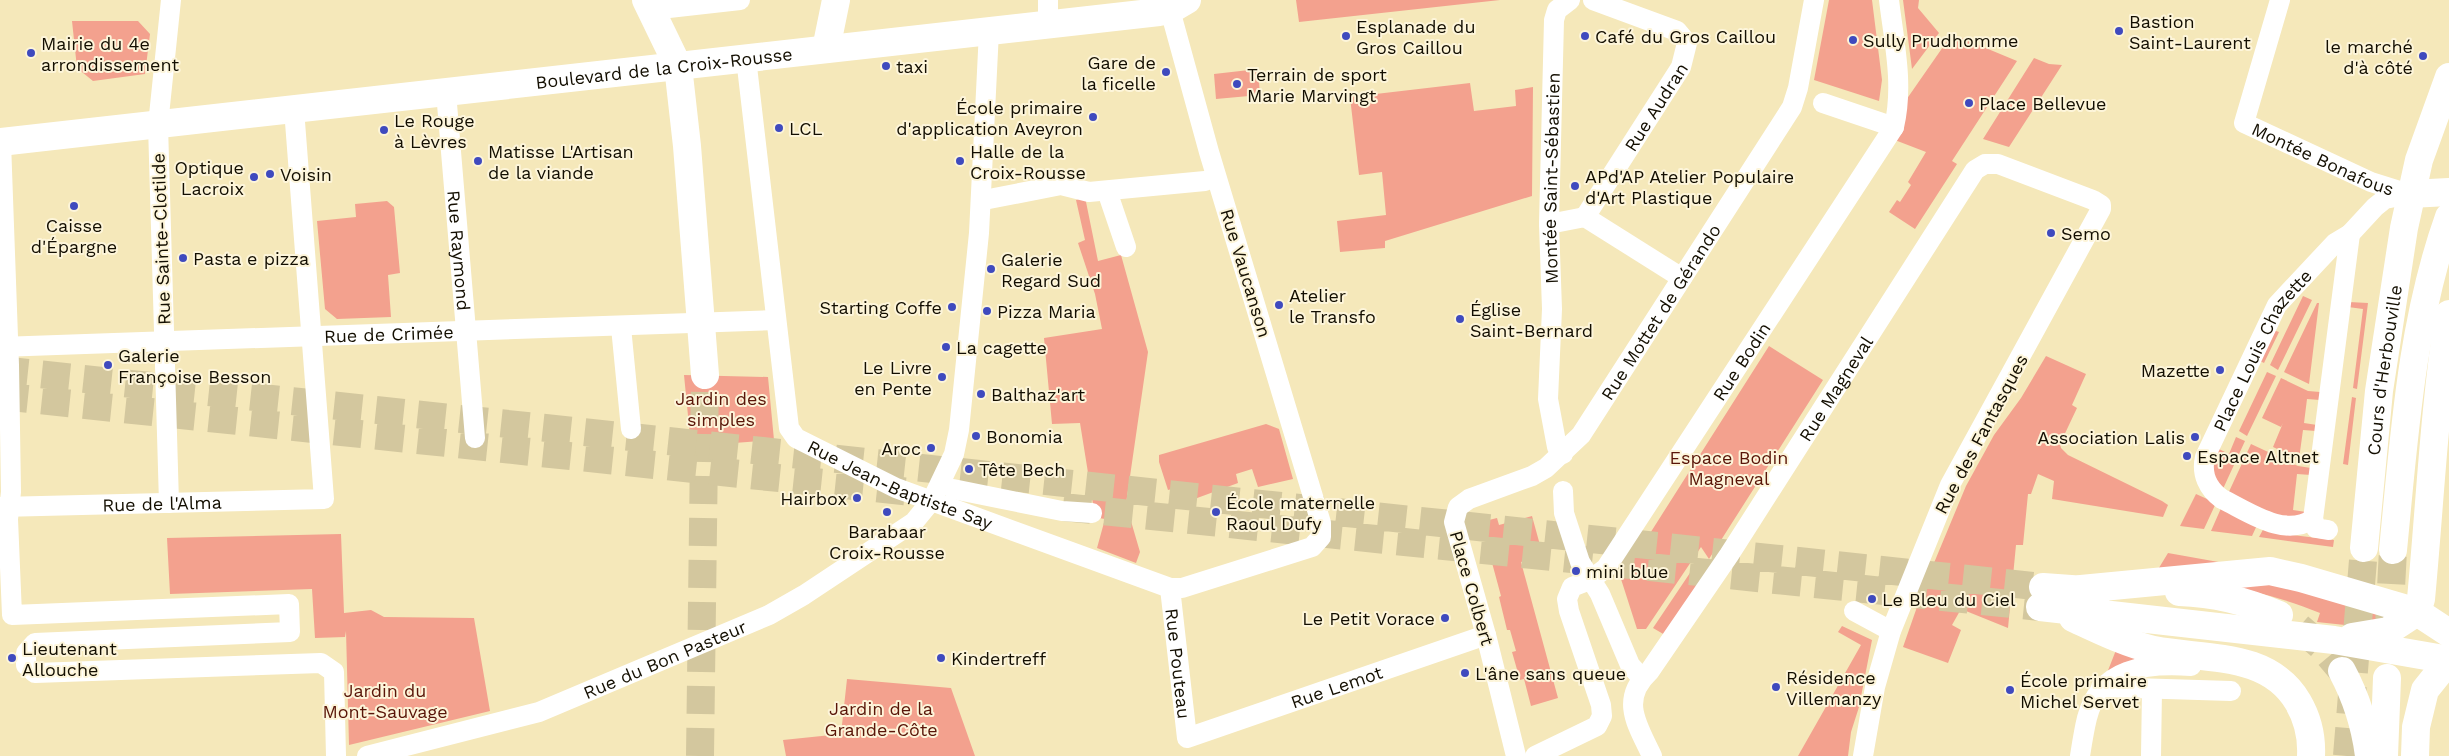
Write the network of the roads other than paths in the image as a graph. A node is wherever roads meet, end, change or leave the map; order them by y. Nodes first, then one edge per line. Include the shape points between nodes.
1 (171, 0) edge
2 (740, 0) edge
3 (836, 0) edge
4 (1593, 0) edge
5 (1814, 0) edge
6 (1889, 0) edge
7 (2280, 0) edge
8 (648, 5) edge
9 (1178, 5) edge
10 (1562, 6) edge
11 (1048, 12) edge
12 (990, 30) junction
13 (826, 49) junction
14 (746, 58) junction
15 (678, 66) junction
16 (2449, 77) edge
17 (446, 92) junction
18 (1823, 103) dead end
19 (294, 109) junction
20 (158, 125) junction
21 (1890, 132) junction
22 (0, 142) edge
23 (1975, 170) joint
24 (1205, 181) dead end
25 (1107, 191) junction
26 (2449, 192) edge
27 (2410, 194) junction
28 (990, 199) dead end
29 (1585, 217) junction
30 (2449, 217) edge
31 (1549, 224) junction
32 (2350, 234) junction
33 (1126, 247) dead end
34 (1682, 278) junction
35 (2449, 314) edge
36 (776, 320) junction
37 (621, 327) junction
38 (466, 332) junction
39 (312, 337) junction
40 (164, 342) junction
41 (4, 347) edge
42 (705, 375) tunnel mouth
43 (631, 428) dead end
44 (475, 438) dead end
45 (1563, 454) junction
46 (954, 489) dead end
47 (1563, 491) dead end
48 (932, 500) junction
49 (169, 503) junction
50 (5, 507) edge
51 (1092, 513) dead end
52 (2364, 548) tunnel mouth
53 (2393, 550) tunnel mouth
54 (1590, 580) junction
55 (1170, 588) junction
56 (2081, 590) junction
57 (2045, 601) junction
58 (1854, 611) dead end
59 (2417, 612) junction
60 (2279, 615) tunnel mouth
61 (1891, 631) junction
62 (2449, 633) edge
63 (1486, 635) junction
64 (2334, 640) junction
65 (2449, 660) edge
66 (2342, 671) tunnel mouth
67 (2276, 677) junction
68 (1642, 678) junction
69 (2386, 678) dead end
70 (2101, 688) junction
71 (2152, 690) junction
72 (2231, 691) dead end
73 (1187, 738) joint
74 (2311, 746) edge
75 (336, 756) edge
76 (367, 756) edge
77 (1516, 756) edge
78 (1535, 756) edge
79 (1652, 756) edge
80 (1863, 756) edge
81 (2080, 756) edge
82 (2151, 756) edge
83 (2369, 756) edge
84 (2384, 756) edge
85 (2416, 756) edge

1 - 20 street
2 - 8 street
3 - 13 main road
4 - 29 street, Rue Audran via 1676,31 1687,43 1681,67
5 - 34 street, Rue Mottet de Gérando via 1792,107
6 - 21 street via 1899,77 1897,113
7 - 27 street, Montée Bonafous via 2244,123 2371,182
8 - 15 main road
9 - 11 main road, Boulevard de la Croix-Rousse
9 - 55 street, Rue Vaucanson via 1184,61 1321,523 1321,537 1312,546 1298,552 1182,588
10 - 31 street, Montée Saint-Sébastien
11 - 12 main road, Boulevard de la Croix-Rousse
12 - 13 main road, Boulevard de la Croix-Rousse
12 - 48 street, Rue du Bon Pasteur via 979,234 959,430 954,454
13 - 14 main road, Boulevard de la Croix-Rousse
14 - 15 main road, Boulevard de la Croix-Rousse
14 - 36 street, Rue Jean-Baptiste Say
15 - 17 main road, Boulevard de la Croix-Rousse
15 - 42 main road
16 - 27 main road, Cours d'Herbouville
17 - 19 main road, Boulevard de la Croix-Rousse
17 - 38 street, Rue Raymond
18 - 21 street
19 - 20 main road, Boulevard de la Croix-Rousse
19 - 39 street
20 - 22 main road, Boulevard de la Croix-Rousse
20 - 40 street, Rue Sainte-Clotilde
21 - 54 street, Rue Bodin via 1606,568
22 - 41 street
23 - 61 street, Rue des Fantasques via 1985,164 1998,164 2093,200 2101,205 2101,209 1950,485
23 - 68 street, Rue Magneval via 1729,555
24 - 25 street
25 - 28 street via 1088,192 1061,185
25 - 33 street
26 - 27 main road
27 - 32 street, Place Louis Chazette via 2385,199
27 - 52 main road, Cours d'Herbouville via 2379,391
29 - 31 street
29 - 34 street
30 - 53 main road, Cours d'Herbouville via 2426,295 2413,372
31 - 45 street, Montée Saint-Sébastien via 1552,309 1548,399 1556,442
32 - 32 street, Place Louis Chazette via 2320,524 2282,526 2213,493 2203,466 2205,457 2277,305 2335,243
34 - 45 street, Rue Mottet de Gérando via 1581,435
35 - 59 main road via 2442,358 2424,573
36 - 37 street, Rue de Crimée
36 - 48 street, Rue Jean-Baptiste Say via 789,428 796,438 896,488
37 - 38 street, Rue de Crimée
37 - 43 street
38 - 39 street, Rue de Crimée
38 - 44 street, Rue Raymond
39 - 40 street, Rue de Crimée
39 - 49 street, Rue de l'Alma via 324,499
40 - 41 street, Rue de Crimée
40 - 49 street, Rue Sainte-Clotilde
41 - 50 street via 11,483
45 - 63 street, Place Colbert via 1532,476 1458,506 1454,522
46 - 51 street via 1062,511
47 - 54 street via 1564,513 1580,562
48 - 55 street, Rue Jean-Baptiste Say
48 - 76 street, Rue du Bon Pasteur via 914,522 770,615 539,712
49 - 50 street, Rue de l'Alma
50 - 75 street via 12,615 289,604 290,632 35,643 26,653 26,665 35,673 322,663 334,672
54 - 68 street via 1600,594 1630,665
54 - 78 street via 1572,586 1567,599 1602,716 1597,726
55 - 73 street, Rue Pouteau
56 - 57 main road
56 - 59 main road via 2270,572
56 - 60 main road via 2209,593 2245,601
57 - 64 main road via 2147,619
57 - 67 main road via 2122,641 2155,650 2250,664
58 - 61 street
59 - 62 main road
59 - 64 main road via 2388,631
61 - 80 street, Rue des Fantasques via 1875,687
63 - 73 street, Rue Lemot
63 - 77 street, Place Colbert
64 - 65 main road
65 - 85 main road via 2425,690 2416,727
66 - 83 main road via 2356,697 2366,730
67 - 70 street via 2167,666 2123,673
67 - 74 main road via 2292,691 2304,711
68 - 79 street via 1634,696 1633,716
69 - 84 main road
70 - 71 street
70 - 81 street via 2087,717
71 - 72 street
71 - 82 street

